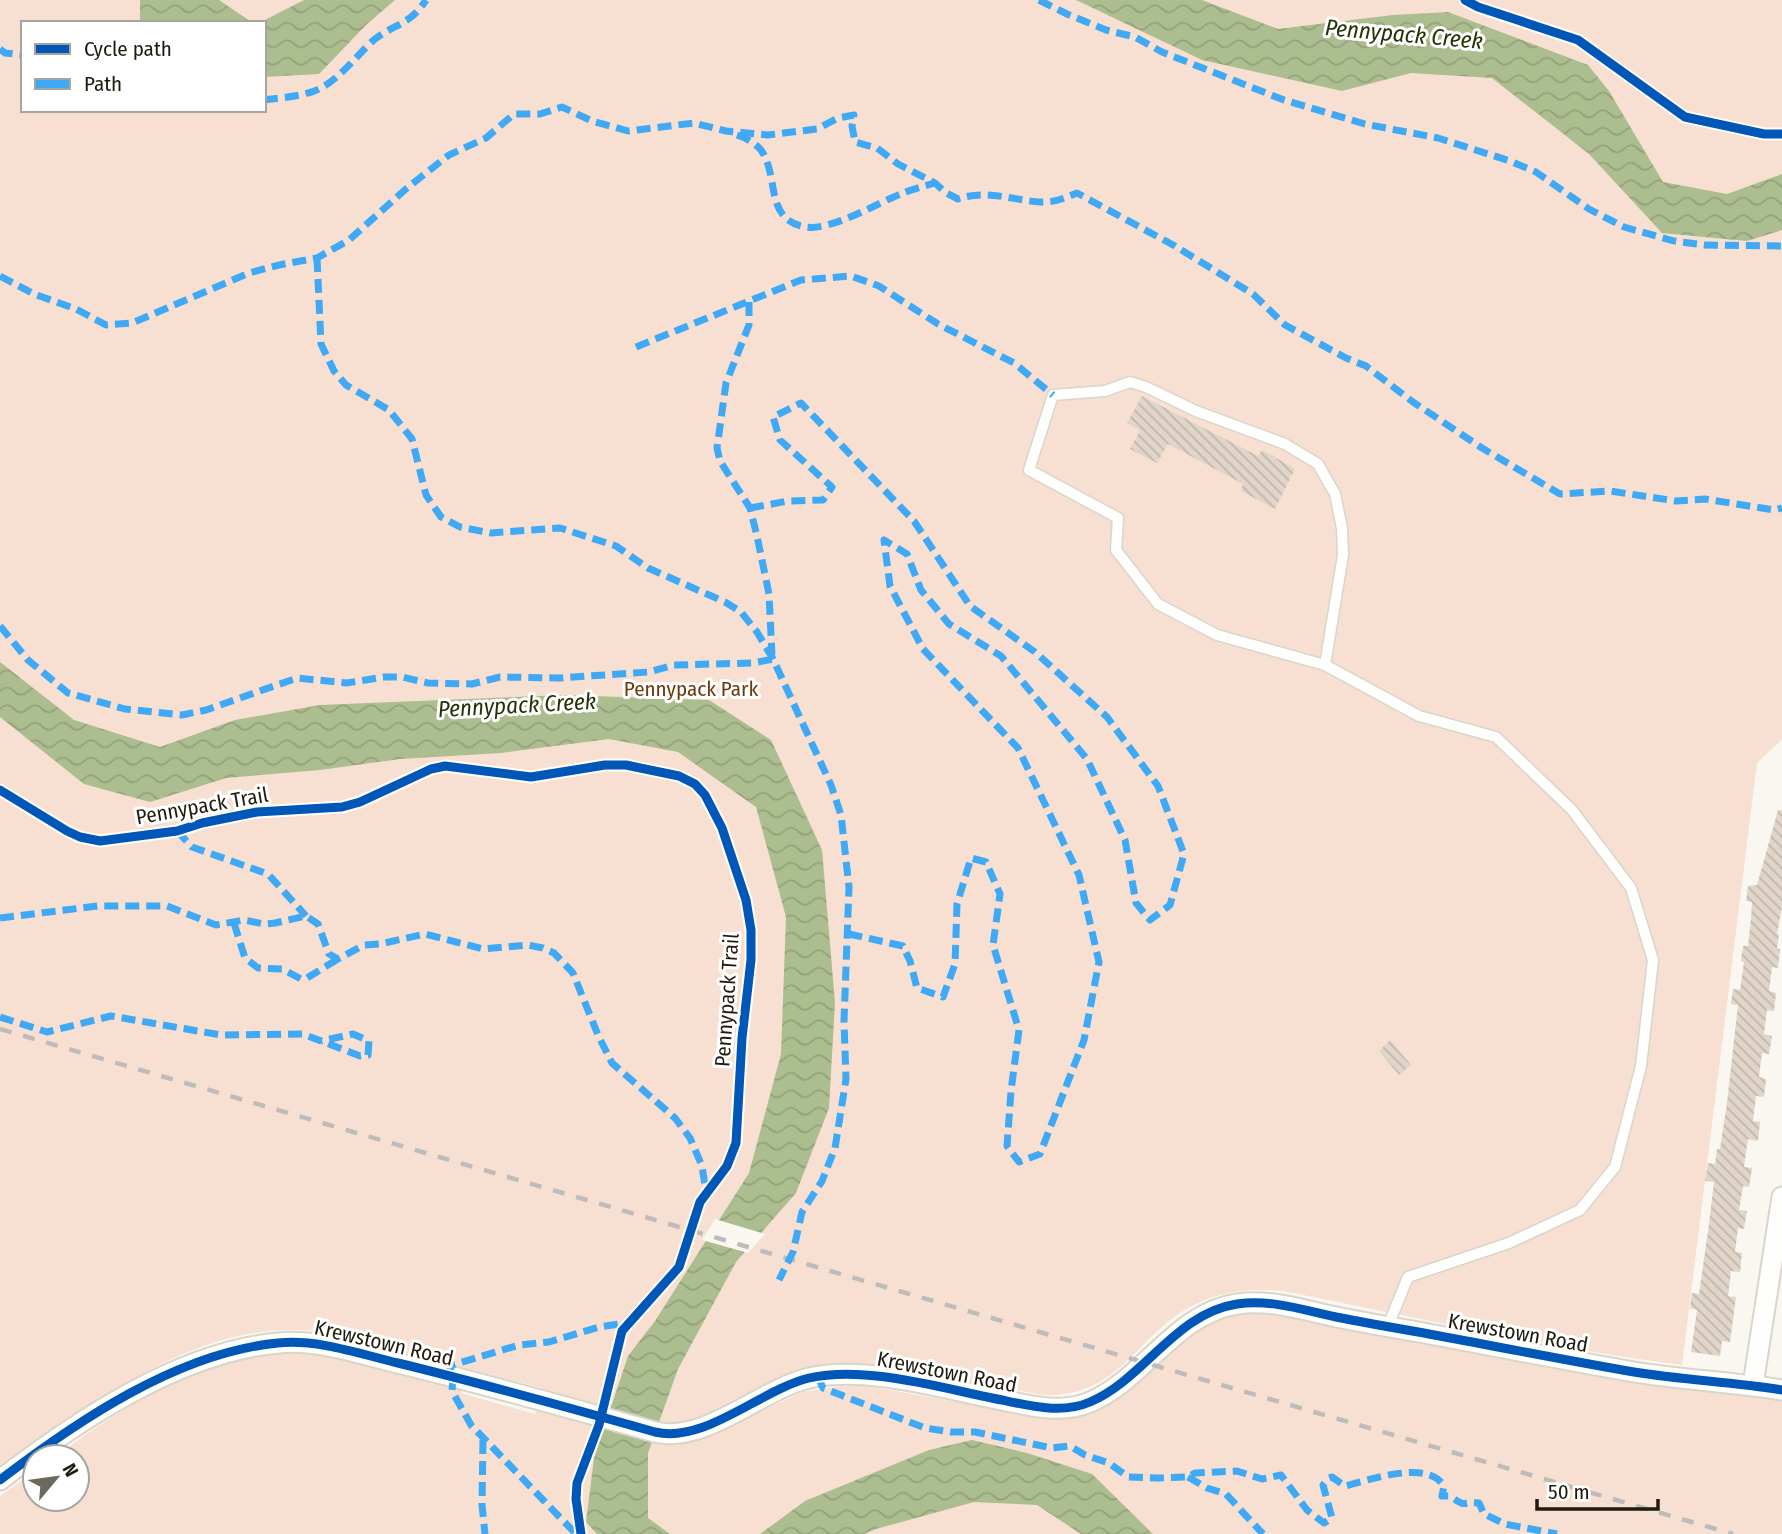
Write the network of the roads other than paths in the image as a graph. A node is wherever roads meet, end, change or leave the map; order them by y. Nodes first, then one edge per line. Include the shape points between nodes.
1 (1325, 664) junction
2 (1782, 1198) edge
3 (1388, 1326) junction
4 (1753, 1385) junction
5 (1782, 1390) edge
6 (0, 1480) edge

1 - 1 lane via 1217,635 1158,604 1116,550 1118,518 1029,470 1053,395 1105,391 1130,382 1285,443 1318,464 1335,494 1343,555
1 - 3 lane via 1419,716 1496,737 1572,810 1631,888 1653,960 1641,1066 1615,1167 1580,1210 1509,1243 1408,1276
2 - 4 street
3 - 4 street, Krewstown Road via 1637,1372
3 - 6 street, Krewstown Road via 1276,1303 1235,1304 1202,1317 1130,1377 1090,1402 1067,1408 1037,1407 846,1374 797,1382 685,1434 664,1434 352,1352 301,1342 276,1343 186,1365 96,1413
4 - 5 street, Krewstown Road

